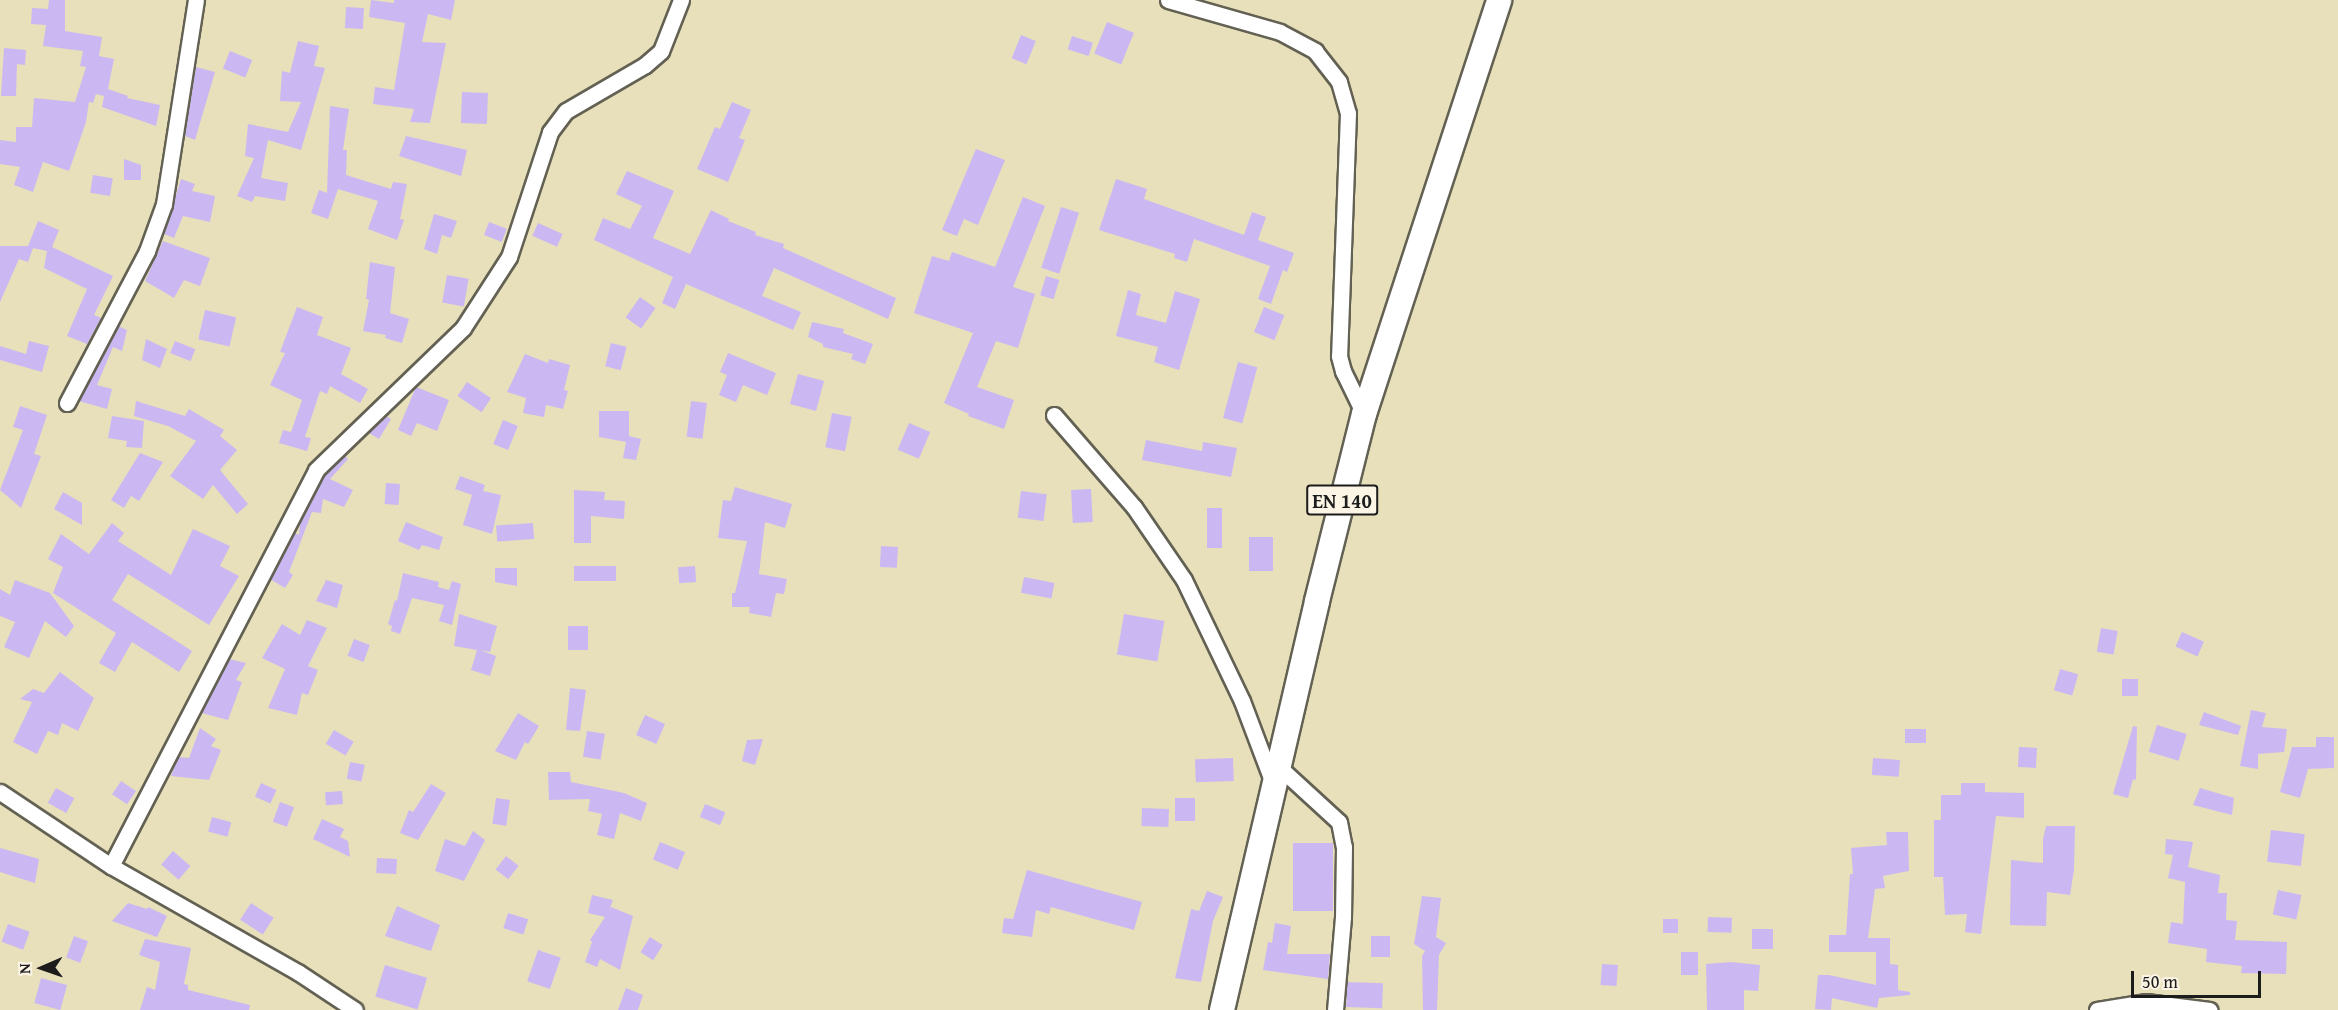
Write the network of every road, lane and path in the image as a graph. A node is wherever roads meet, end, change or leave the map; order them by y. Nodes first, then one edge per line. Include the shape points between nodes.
1 (196, 0) edge
2 (681, 0) edge
3 (1168, 0) edge
4 (1499, 0) edge
5 (67, 403) dead end
6 (1364, 414) junction
7 (1054, 415) dead end
8 (1276, 777) junction
9 (0, 792) edge
10 (111, 866) junction
11 (355, 1010) edge
12 (1222, 1010) edge
13 (1335, 1010) edge
14 (2097, 1010) edge
15 (2209, 1010) edge

1 - 5 street via 164,204 147,251
2 - 10 street via 661,51 645,65 566,111 550,132 509,257 463,328 316,470
3 - 6 street via 1280,32 1315,51 1339,82 1348,113 1340,356 1342,371
4 - 6 main road, EN 140
6 - 8 main road, EN 140
7 - 8 street via 1134,507 1184,580
8 - 12 main road, EN 140
8 - 13 street via 1339,822 1344,847 1343,917
9 - 10 street
10 - 11 street
14 - 15 street via 2146,1002

